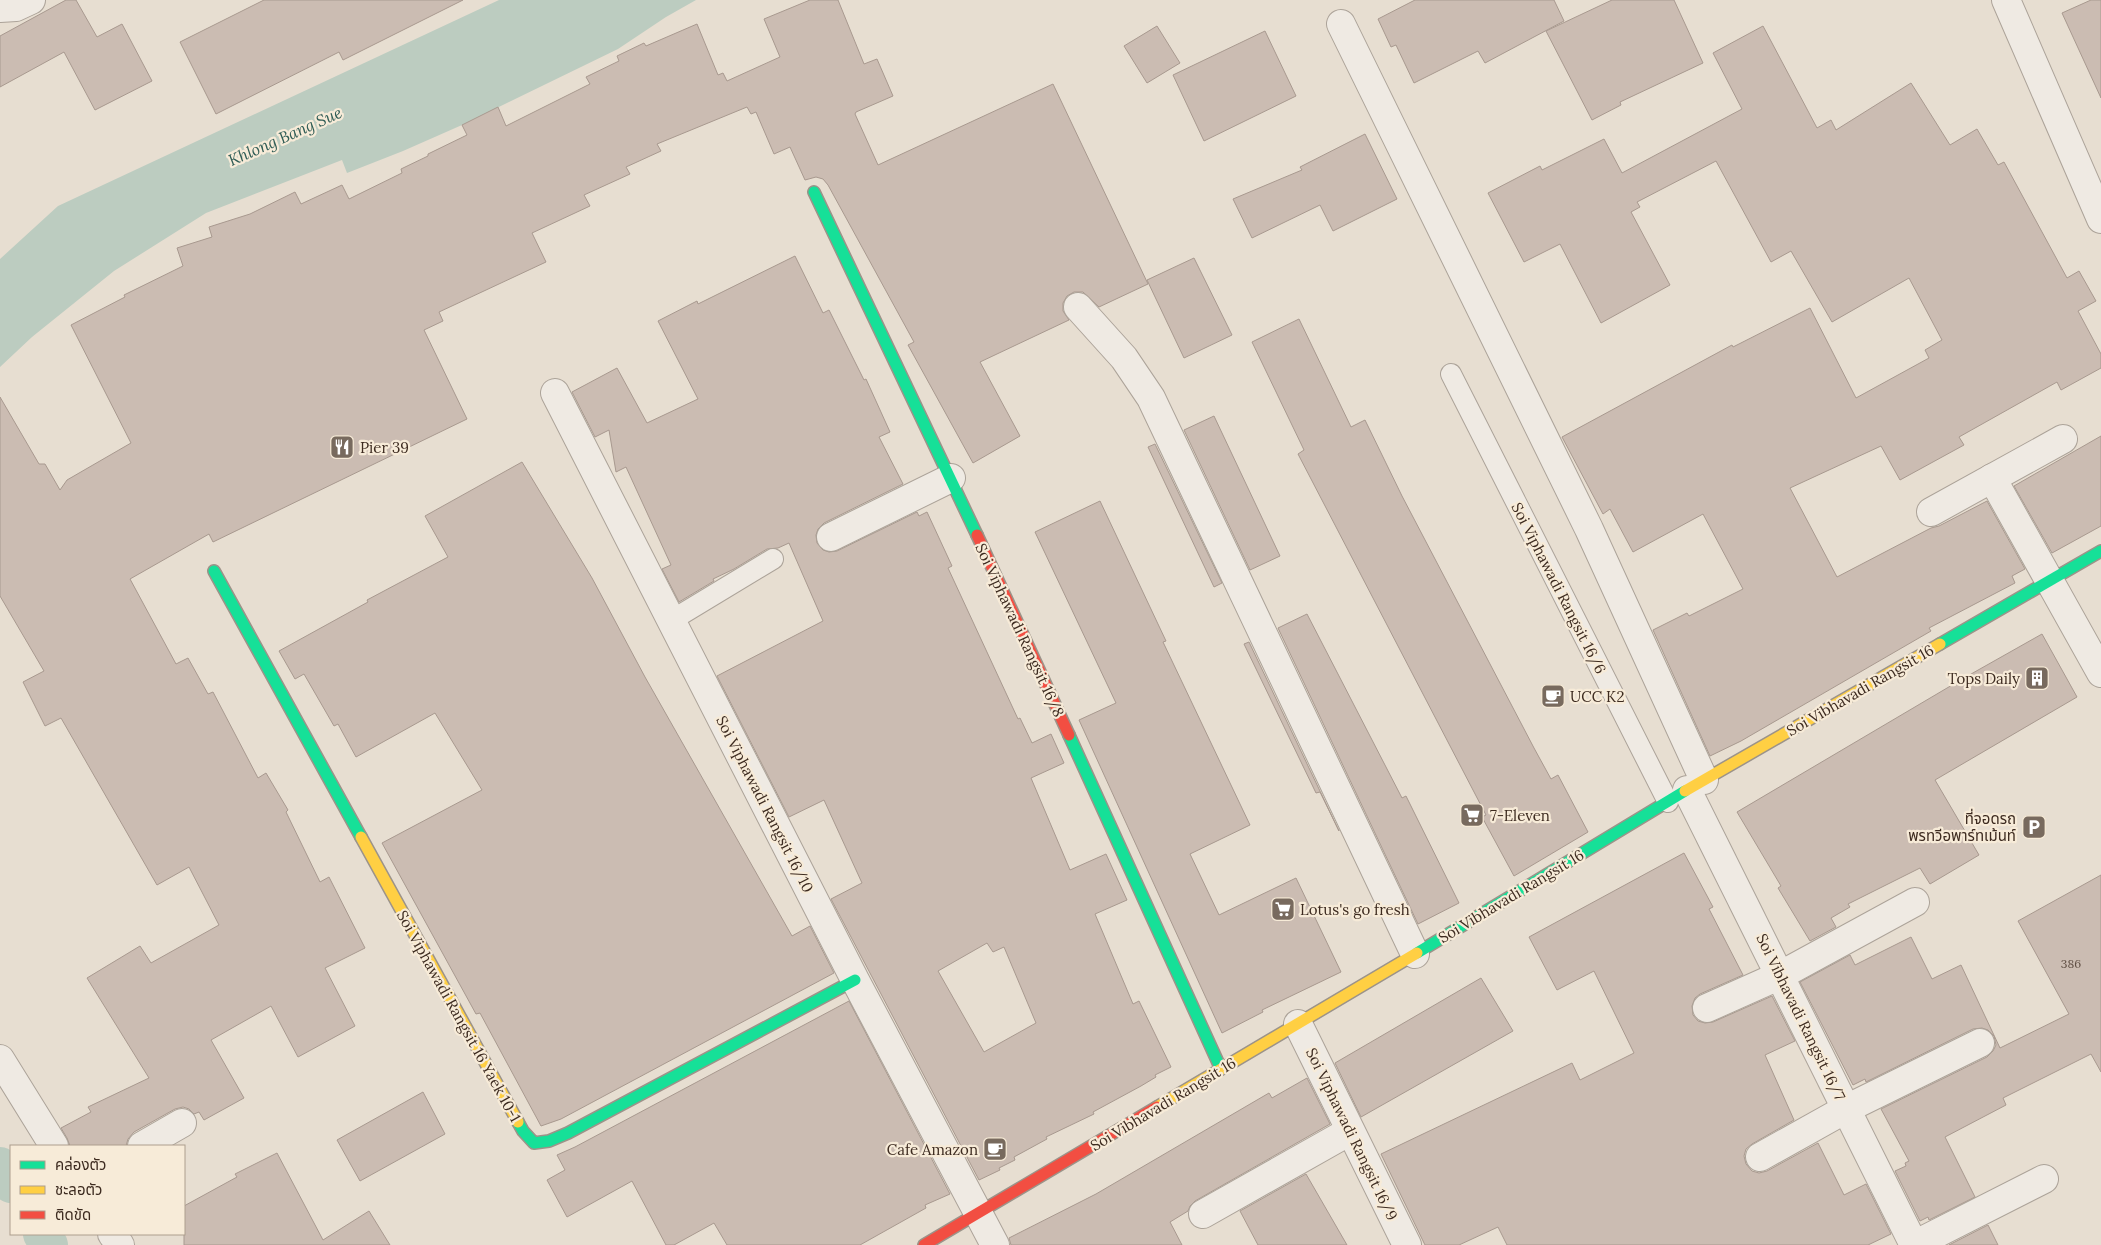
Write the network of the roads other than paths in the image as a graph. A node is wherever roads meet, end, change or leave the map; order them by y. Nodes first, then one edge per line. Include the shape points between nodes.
1 (31, 0) edge
2 (2006, 0) edge
3 (0, 8) edge
4 (1341, 24) dead end
5 (814, 192) dead end
6 (2101, 220) edge
7 (1078, 307) dead end
8 (1451, 374) dead end
9 (555, 393) dead end
10 (2064, 439) dead end
11 (951, 478) junction
12 (1992, 478) junction
13 (1930, 512) dead end
14 (831, 537) dead end
15 (2101, 551) edge
16 (773, 559) dead end
17 (214, 571) dead end
18 (2050, 582) junction
19 (672, 620) junction
20 (2101, 673) edge
21 (1686, 791) junction
22 (1915, 902) dead end
23 (1415, 954) junction
24 (1781, 975) junction
25 (855, 980) junction
26 (1707, 1008) dead end
27 (1298, 1024) junction
28 (1980, 1042) dead end
29 (0, 1059) edge
30 (1221, 1069) junction
31 (1846, 1109) junction
32 (182, 1123) dead end
33 (1350, 1131) junction
34 (53, 1145) edge
35 (144, 1145) edge
36 (1760, 1157) dead end
37 (2044, 1179) dead end
38 (978, 1214) junction
39 (1203, 1214) dead end
40 (924, 1245) edge
41 (995, 1245) edge
42 (1407, 1245) edge
43 (1914, 1245) edge

1 - 3 street via 16,7
2 - 6 street
4 - 21 street, Soi Vibhavadi Rangsit 16/7 via 1589,529
5 - 11 street, Soi Viphawadi Rangsit 16/8
7 - 23 street via 1124,358 1151,398
8 - 21 lane, Soi Viphawadi Rangsit 16/6
9 - 19 street, Soi Viphawadi Rangsit 16/10
10 - 12 street
11 - 14 street
11 - 30 street, Soi Viphawadi Rangsit 16/8
12 - 13 street
12 - 18 street
15 - 18 street, Soi Vibhavadi Rangsit 16
16 - 19 lane
17 - 25 street, Soi Viphawadi Rangsit 16 Yaek 10-1 via 523,1132 534,1143 568,1133
18 - 20 street
18 - 21 street, Soi Vibhavadi Rangsit 16
19 - 25 street, Soi Viphawadi Rangsit 16/10
21 - 23 street, Soi Vibhavadi Rangsit 16
21 - 24 street, Soi Vibhavadi Rangsit 16/7
22 - 24 street
23 - 27 street, Soi Vibhavadi Rangsit 16
24 - 26 street
24 - 31 street, Soi Vibhavadi Rangsit 16/7
25 - 38 street, Soi Viphawadi Rangsit 16/10
27 - 30 street, Soi Vibhavadi Rangsit 16
27 - 33 street, Soi Viphawadi Rangsit 16/9
28 - 31 street
29 - 34 street
30 - 38 street, Soi Vibhavadi Rangsit 16
31 - 36 street
31 - 43 street, Soi Vibhavadi Rangsit 16/7
32 - 35 street
33 - 39 street
33 - 42 street, Soi Viphawadi Rangsit 16/9
37 - 43 street
38 - 40 street, Soi Vibhavadi Rangsit 16
38 - 41 street, Soi Viphawadi Rangsit 16/10

